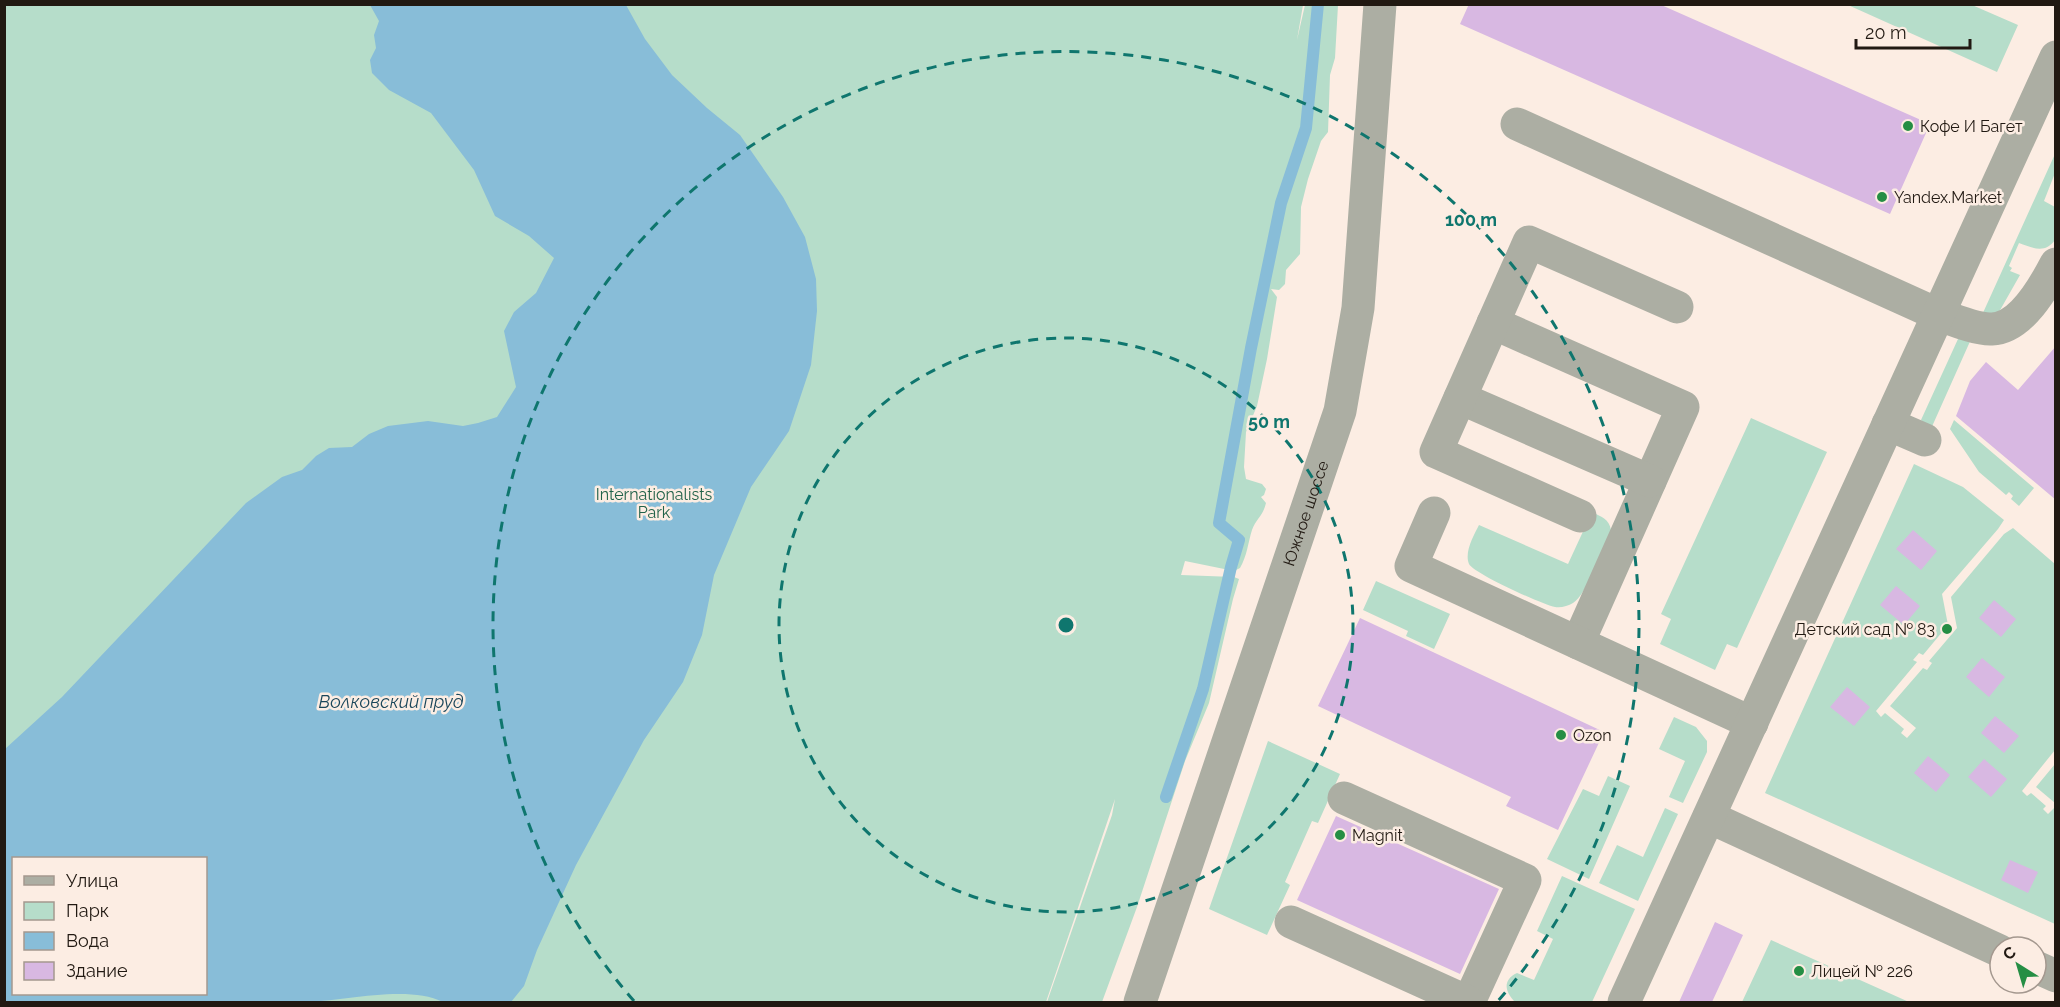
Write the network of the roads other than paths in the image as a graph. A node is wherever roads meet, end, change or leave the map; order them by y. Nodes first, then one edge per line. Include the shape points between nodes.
1 (1380, 4) edge
2 (2055, 57) edge
3 (1517, 124) dead end
4 (2055, 264) edge
5 (1677, 307) dead end
6 (1937, 314) junction
7 (1493, 323) junction
8 (1460, 398) junction
9 (1888, 424) junction
10 (1925, 440) dead end
11 (1650, 482) junction
12 (1434, 513) dead end
13 (1580, 516) dead end
14 (1578, 643) junction
15 (1752, 723) junction
16 (1344, 798) dead end
17 (1709, 817) junction
18 (1291, 922) dead end
19 (1988, 945) edge
20 (1140, 1002) edge
21 (1468, 1002) edge
22 (1623, 1002) edge

1 - 20 street, Южное шоссе via 1358,308 1340,411
2 - 6 street
3 - 6 street
4 - 6 street via 2033,302 2009,323 1992,330
5 - 7 street via 1529,242
6 - 9 street
7 - 8 street
7 - 11 street via 1683,407
8 - 11 street
8 - 13 street via 1436,452
9 - 10 street
9 - 15 street
11 - 14 street
12 - 14 street via 1411,566
14 - 15 street
15 - 17 street
16 - 21 street via 1525,880
17 - 19 street
17 - 22 street
18 - 21 street

